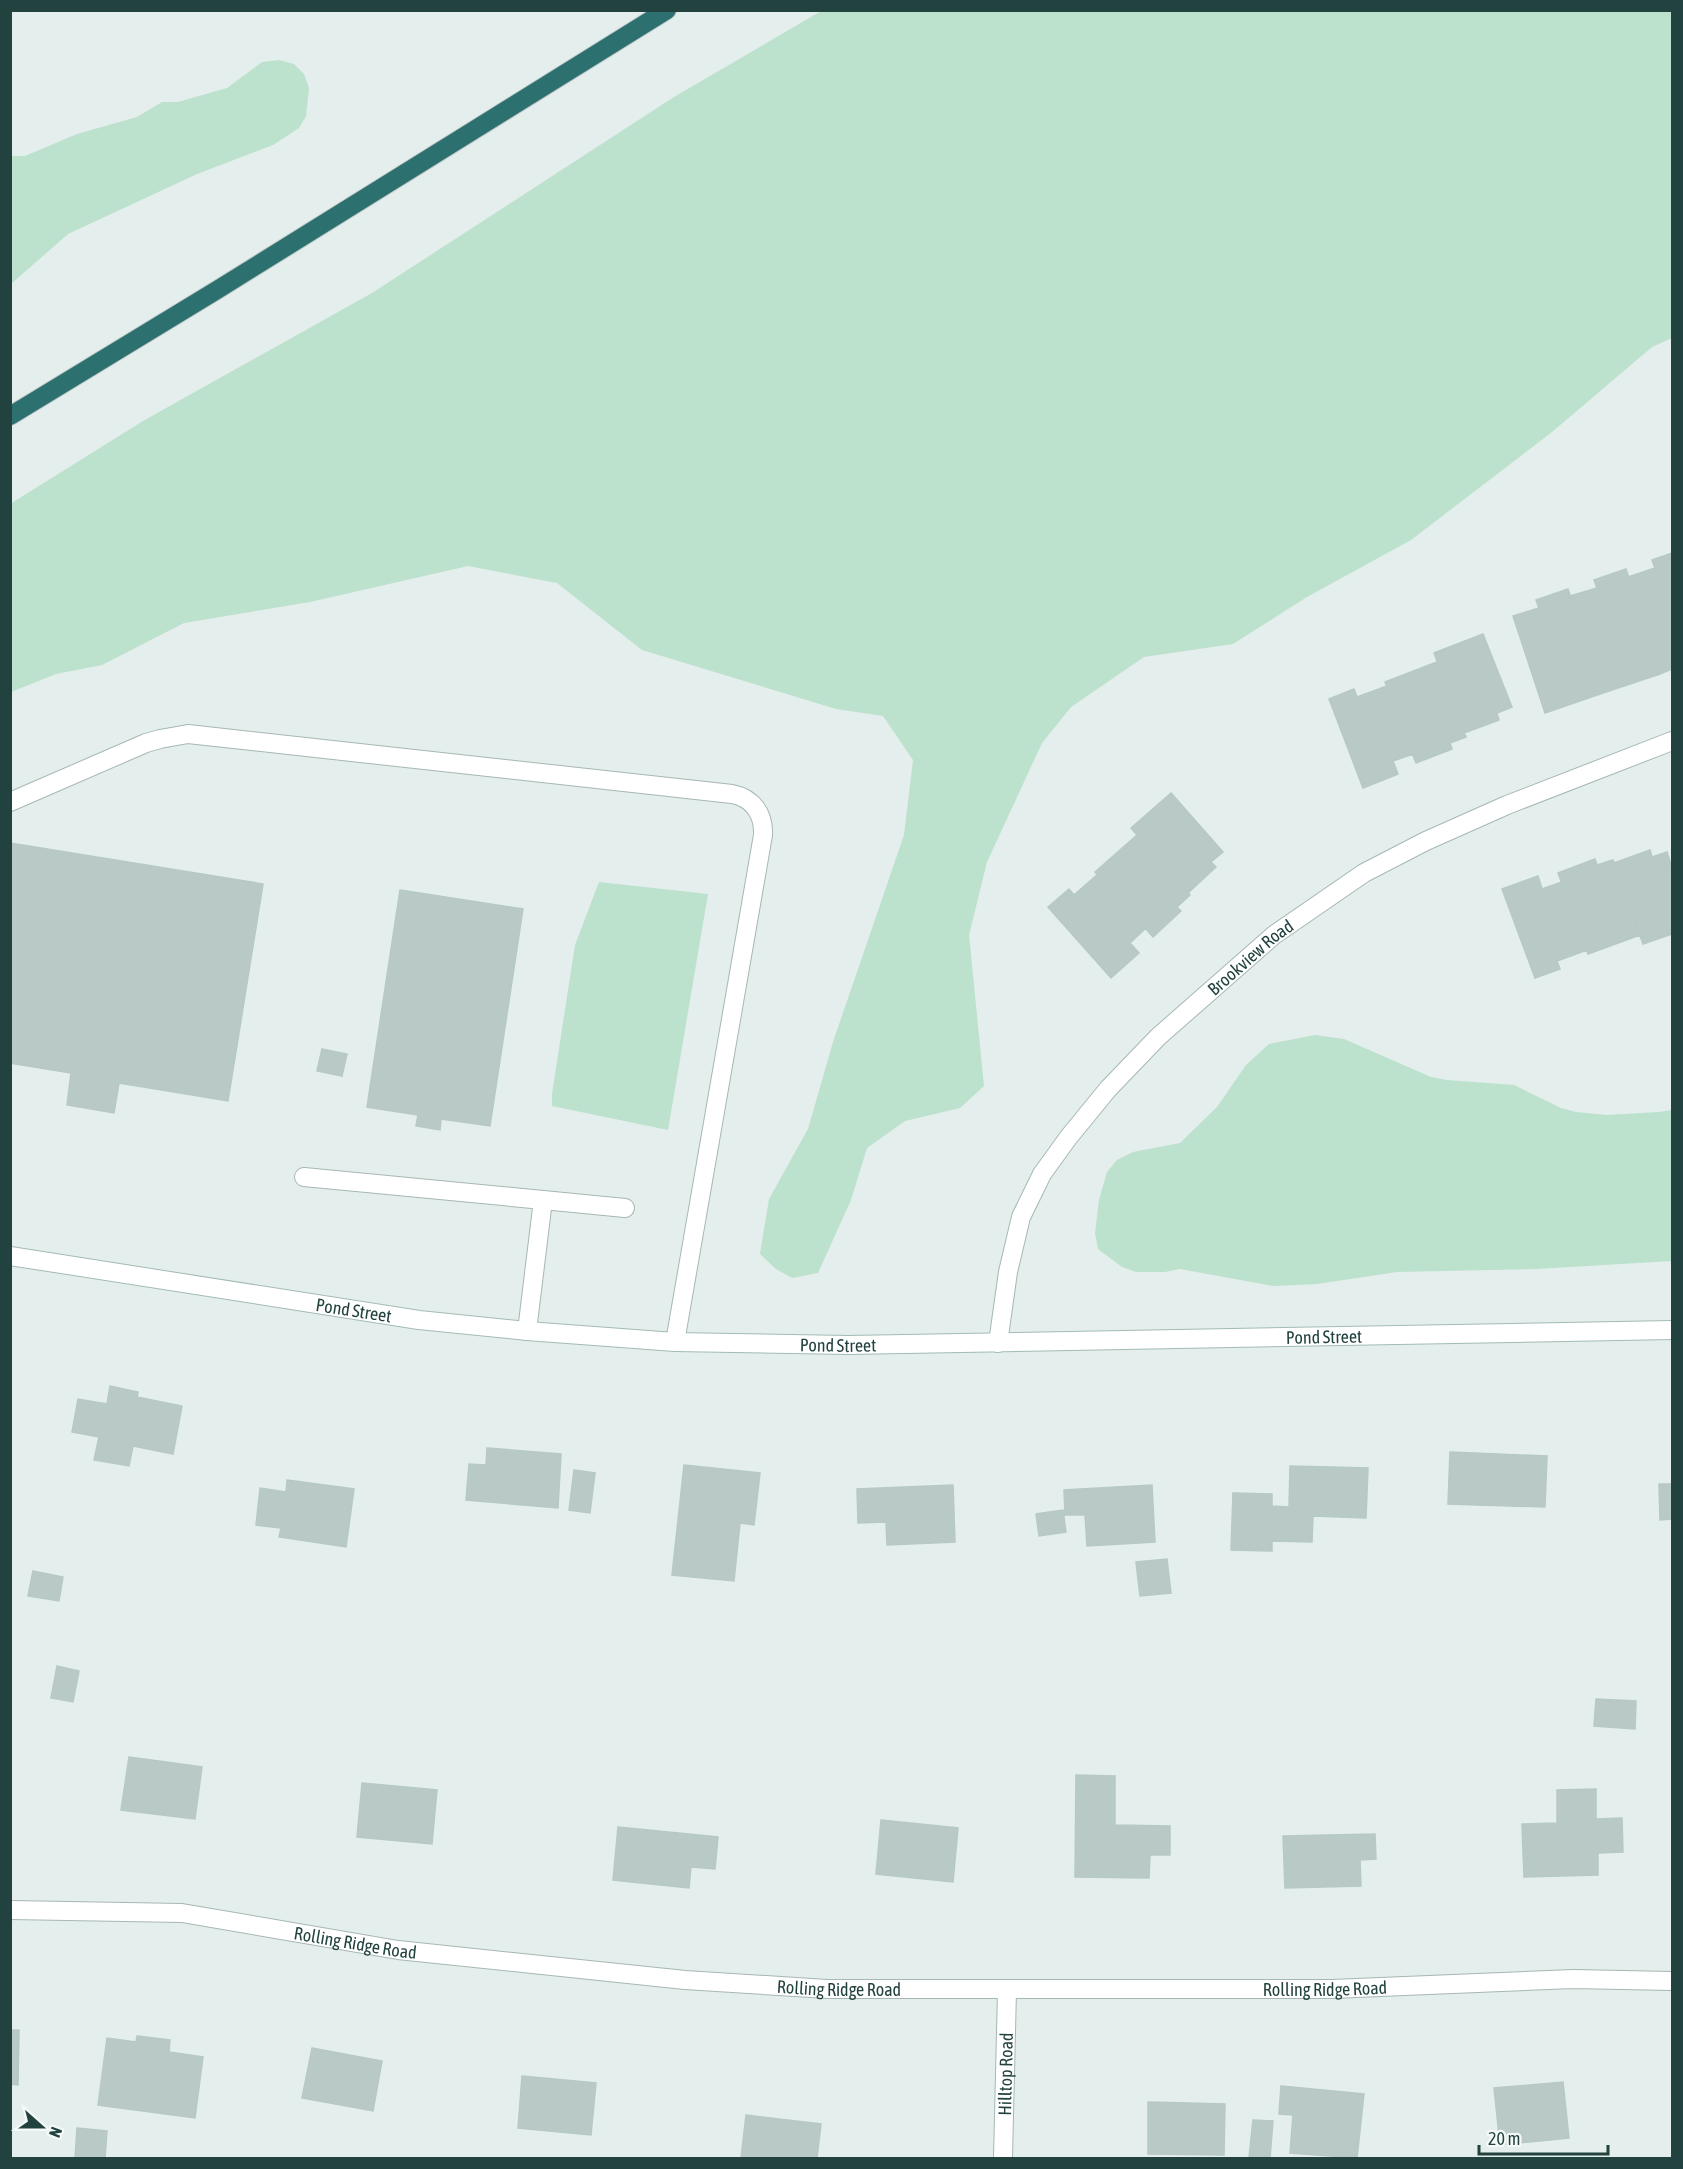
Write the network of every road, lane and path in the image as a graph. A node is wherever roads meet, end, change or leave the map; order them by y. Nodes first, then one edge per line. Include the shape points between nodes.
1 (668, 10) edge
2 (10, 416) edge
3 (1672, 741) edge
4 (10, 802) edge
5 (304, 1177) dead end
6 (543, 1200) junction
7 (625, 1208) dead end
8 (10, 1256) edge
9 (1672, 1330) edge
10 (527, 1331) junction
11 (675, 1342) junction
12 (998, 1343) junction
13 (10, 1910) edge
14 (1672, 1981) edge
15 (1007, 1990) junction
16 (1003, 2158) edge

1 - 2 highway
3 - 12 street, Brookview Road via 1507,805 1364,873 1274,935 1166,1030 1108,1089 1042,1174 1021,1217
4 - 11 street via 146,743 188,734 732,794 754,805 763,836
5 - 6 street
6 - 7 street
6 - 10 street
8 - 10 street, Pond Street via 419,1320
9 - 12 street, Pond Street
10 - 11 street, Pond Street
11 - 12 street, Pond Street
13 - 15 street, Rolling Ridge Road via 182,1913 398,1950 685,1980 827,1989
14 - 15 street, Rolling Ridge Road via 1573,1979 1332,1989
15 - 16 street, Hilltop Road

